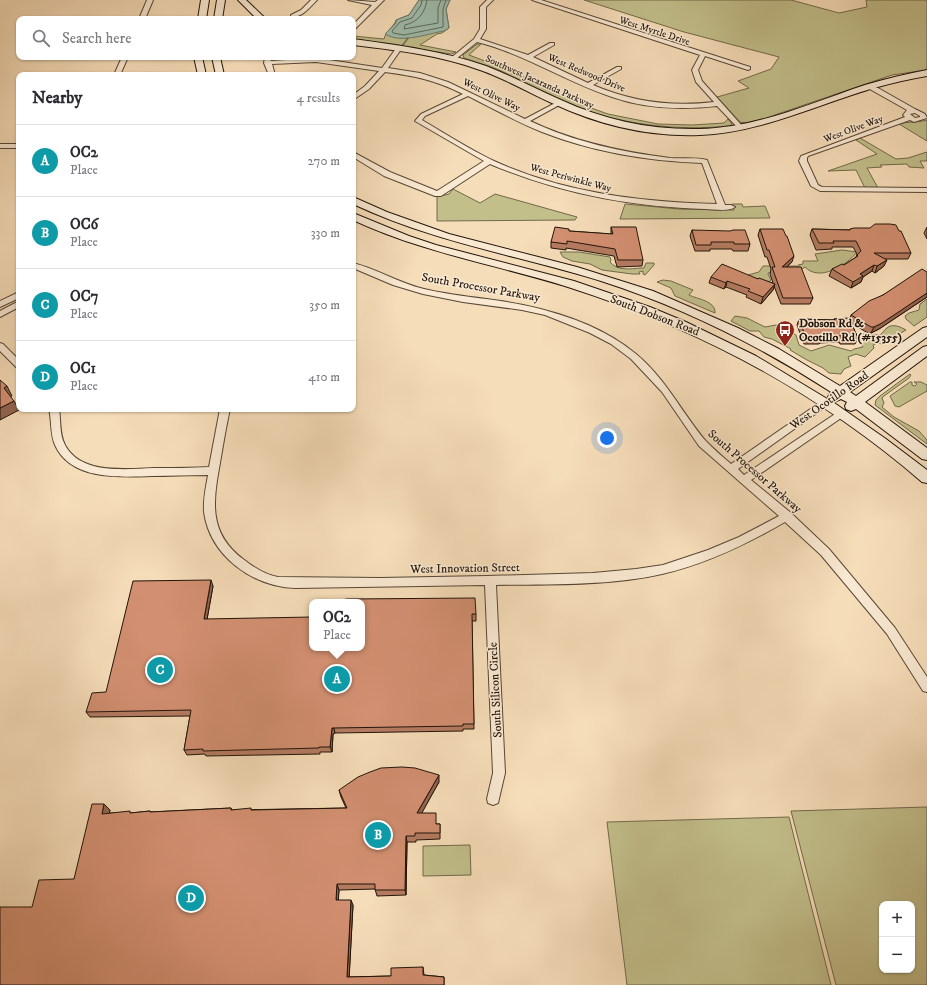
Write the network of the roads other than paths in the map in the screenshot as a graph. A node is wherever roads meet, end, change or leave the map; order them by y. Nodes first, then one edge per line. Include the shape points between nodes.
1 (150, 0) edge
2 (205, 0) edge
3 (221, 0) edge
4 (242, 0) edge
5 (314, 0) edge
6 (351, 0) edge
7 (381, 0) edge
8 (490, 0) edge
9 (535, 0) edge
10 (375, 4) junction
11 (143, 16) edge
12 (202, 16) edge
13 (218, 16) edge
14 (258, 16) edge
15 (293, 16) dead end
16 (356, 26) edge
17 (476, 40) junction
18 (356, 42) edge
19 (552, 44) dead end
20 (399, 48) junction
21 (703, 54) junction
22 (529, 57) junction
23 (454, 58) junction
24 (124, 60) edge
25 (199, 60) edge
26 (217, 60) edge
27 (267, 60) edge
28 (619, 68) dead end
29 (748, 68) dead end
30 (385, 70) junction
31 (118, 72) edge
32 (201, 72) edge
33 (219, 72) edge
34 (271, 72) edge
35 (927, 73) edge
36 (588, 85) junction
37 (869, 87) junction
38 (469, 93) junction
39 (356, 96) edge
40 (560, 103) junction
41 (718, 104) junction
42 (924, 112) edge
43 (909, 114) junction
44 (526, 121) junction
45 (741, 128) junction
46 (0, 146) edge
47 (16, 146) edge
48 (356, 156) edge
49 (490, 161) junction
50 (927, 190) edge
51 (356, 201) edge
52 (722, 207) junction
53 (732, 208) dead end
54 (356, 217) edge
55 (356, 266) edge
56 (543, 277) junction
57 (642, 292) junction
58 (16, 296) edge
59 (0, 304) edge
60 (16, 306) edge
61 (0, 314) edge
62 (927, 331) edge
63 (0, 346) edge
64 (927, 350) edge
65 (16, 362) edge
66 (841, 392) junction
67 (857, 402) junction
68 (825, 403) junction
69 (54, 412) edge
70 (224, 412) edge
71 (841, 414) junction
72 (927, 455) edge
73 (731, 469) junction
74 (214, 472) junction
75 (927, 478) edge
76 (744, 480) junction
77 (787, 516) junction
78 (490, 581) junction
79 (927, 687) edge
80 (493, 799) dead end

1 - 11 street
2 - 12 main road
3 - 13 main road
4 - 14 main road
5 - 15 street
6 - 10 street
7 - 10 street
8 - 17 street via 483,6 483,29
9 - 21 street, West Myrtle Drive via 556,10
10 - 16 street
17 - 22 street, West Redwood Drive
17 - 23 street
18 - 20 main road, Southwest Jacaranda Parkway
19 - 22 street
20 - 23 main road, Southwest Jacaranda Parkway
20 - 30 street
21 - 29 street, West Myrtle Drive
21 - 41 street via 695,70 699,82
22 - 36 street, West Redwood Drive
23 - 40 main road, Southwest Jacaranda Parkway via 491,71
24 - 31 street
25 - 32 main road
26 - 33 main road
27 - 30 street, West Olive Way via 316,60
27 - 34 street
28 - 36 street
30 - 38 street, West Olive Way via 420,75
30 - 39 street
35 - 37 main road, Southwest Jacaranda Parkway
36 - 41 street, West Redwood Drive via 642,102 678,106
37 - 43 street via 870,91
37 - 45 main road, Southwest Jacaranda Parkway via 779,118
38 - 44 street, West Olive Way
38 - 49 street, West Periwinkle Way via 423,115 418,121
40 - 44 street
40 - 45 main road, Southwest Jacaranda Parkway via 602,119 656,130 701,132
41 - 45 street
42 - 43 street, West Olive Way via 922,119
43 - 50 street, West Olive Way via 803,157 803,161 815,186 820,189
44 - 52 street, West Olive Way via 580,143 624,153 672,160 705,161
46 - 47 street
48 - 49 street via 387,174 438,194
49 - 52 street, West Periwinkle Way via 547,183 606,197 663,205
51 - 57 main road, South Dobson Road via 403,223 447,238 574,270
52 - 53 street, West Periwinkle Way
54 - 56 main road, South Dobson Road via 432,247
55 - 73 street, South Processor Parkway via 417,289 547,313 614,342 650,373 670,396 702,444
56 - 57 main road via 589,283 628,294
56 - 68 main road, South Dobson Road via 645,309 709,337 754,359
57 - 66 main road, South Dobson Road via 698,314 752,340
58 - 59 street
60 - 61 street
62 - 66 main road, West Ocotillo Road
63 - 65 street
64 - 67 main road, West Ocotillo Road
66 - 67 main road, South Dobson Road
66 - 68 main road, West Ocotillo Road
67 - 71 main road, West Ocotillo Road
67 - 72 main road, South Dobson Road
68 - 71 main road, South Dobson Road
68 - 73 street, West Ocotillo Road
69 - 74 street via 59,443 64,452 85,467 112,472
70 - 74 street, West Innovation Street
71 - 75 main road, South Dobson Road
71 - 76 street, West Ocotillo Road
73 - 76 street, South Processor Parkway
74 - 78 street, West Innovation Street via 208,509 216,535 230,556 242,565 275,581
76 - 77 street, South Processor Parkway
77 - 78 street, West Innovation Street via 715,553 661,569 602,576
77 - 79 street, South Processor Parkway via 825,552 891,631
78 - 80 street, South Silicon Circle via 499,773

